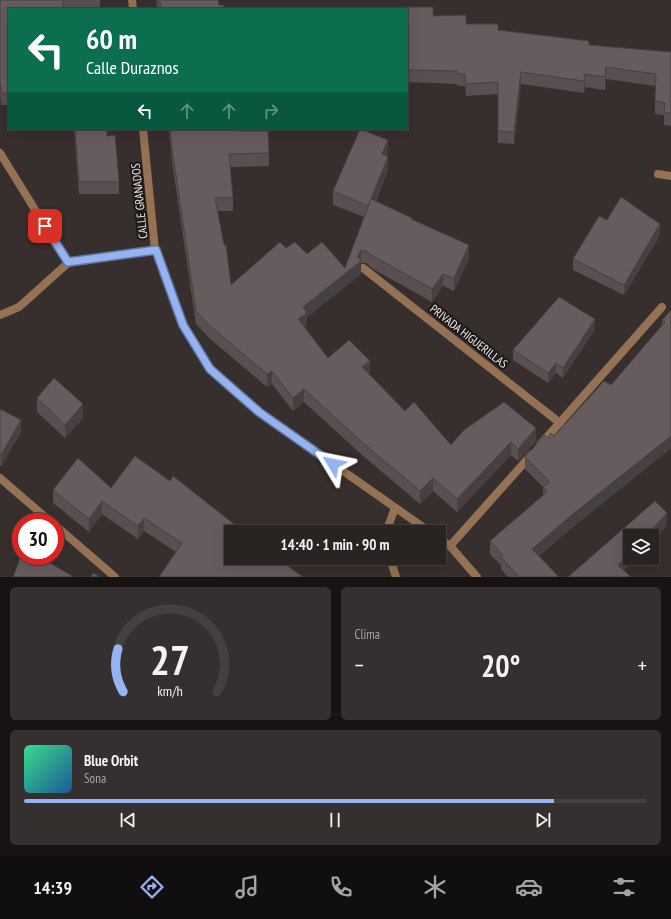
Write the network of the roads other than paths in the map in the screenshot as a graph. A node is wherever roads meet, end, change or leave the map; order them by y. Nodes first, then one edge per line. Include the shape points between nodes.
1 (143, 130) edge
2 (0, 153) edge
3 (658, 174) dead end
4 (671, 176) edge
5 (156, 250) junction
6 (68, 262) junction
7 (363, 268) dead end
8 (662, 307) dead end
9 (0, 315) edge
10 (560, 423) junction
11 (0, 478) edge
12 (395, 508) junction
13 (41, 513) edge
14 (389, 525) edge
15 (420, 525) edge
16 (64, 533) edge
17 (446, 543) edge
18 (450, 546) junction
19 (392, 565) edge
20 (115, 577) edge
21 (396, 577) edge
22 (477, 577) edge

1 - 5 street, CALLE GRANADOS
2 - 6 street
3 - 4 street
5 - 6 street
5 - 12 street, CALLE GRANADOS via 183,325 210,369 259,412
6 - 9 street via 19,307
7 - 10 street, PRIVADA HIGUERILLAS
8 - 10 street
10 - 18 street
11 - 13 street
12 - 14 street
12 - 15 street, CALLE GRANADOS
16 - 20 street
17 - 18 street
18 - 22 street
19 - 21 street

